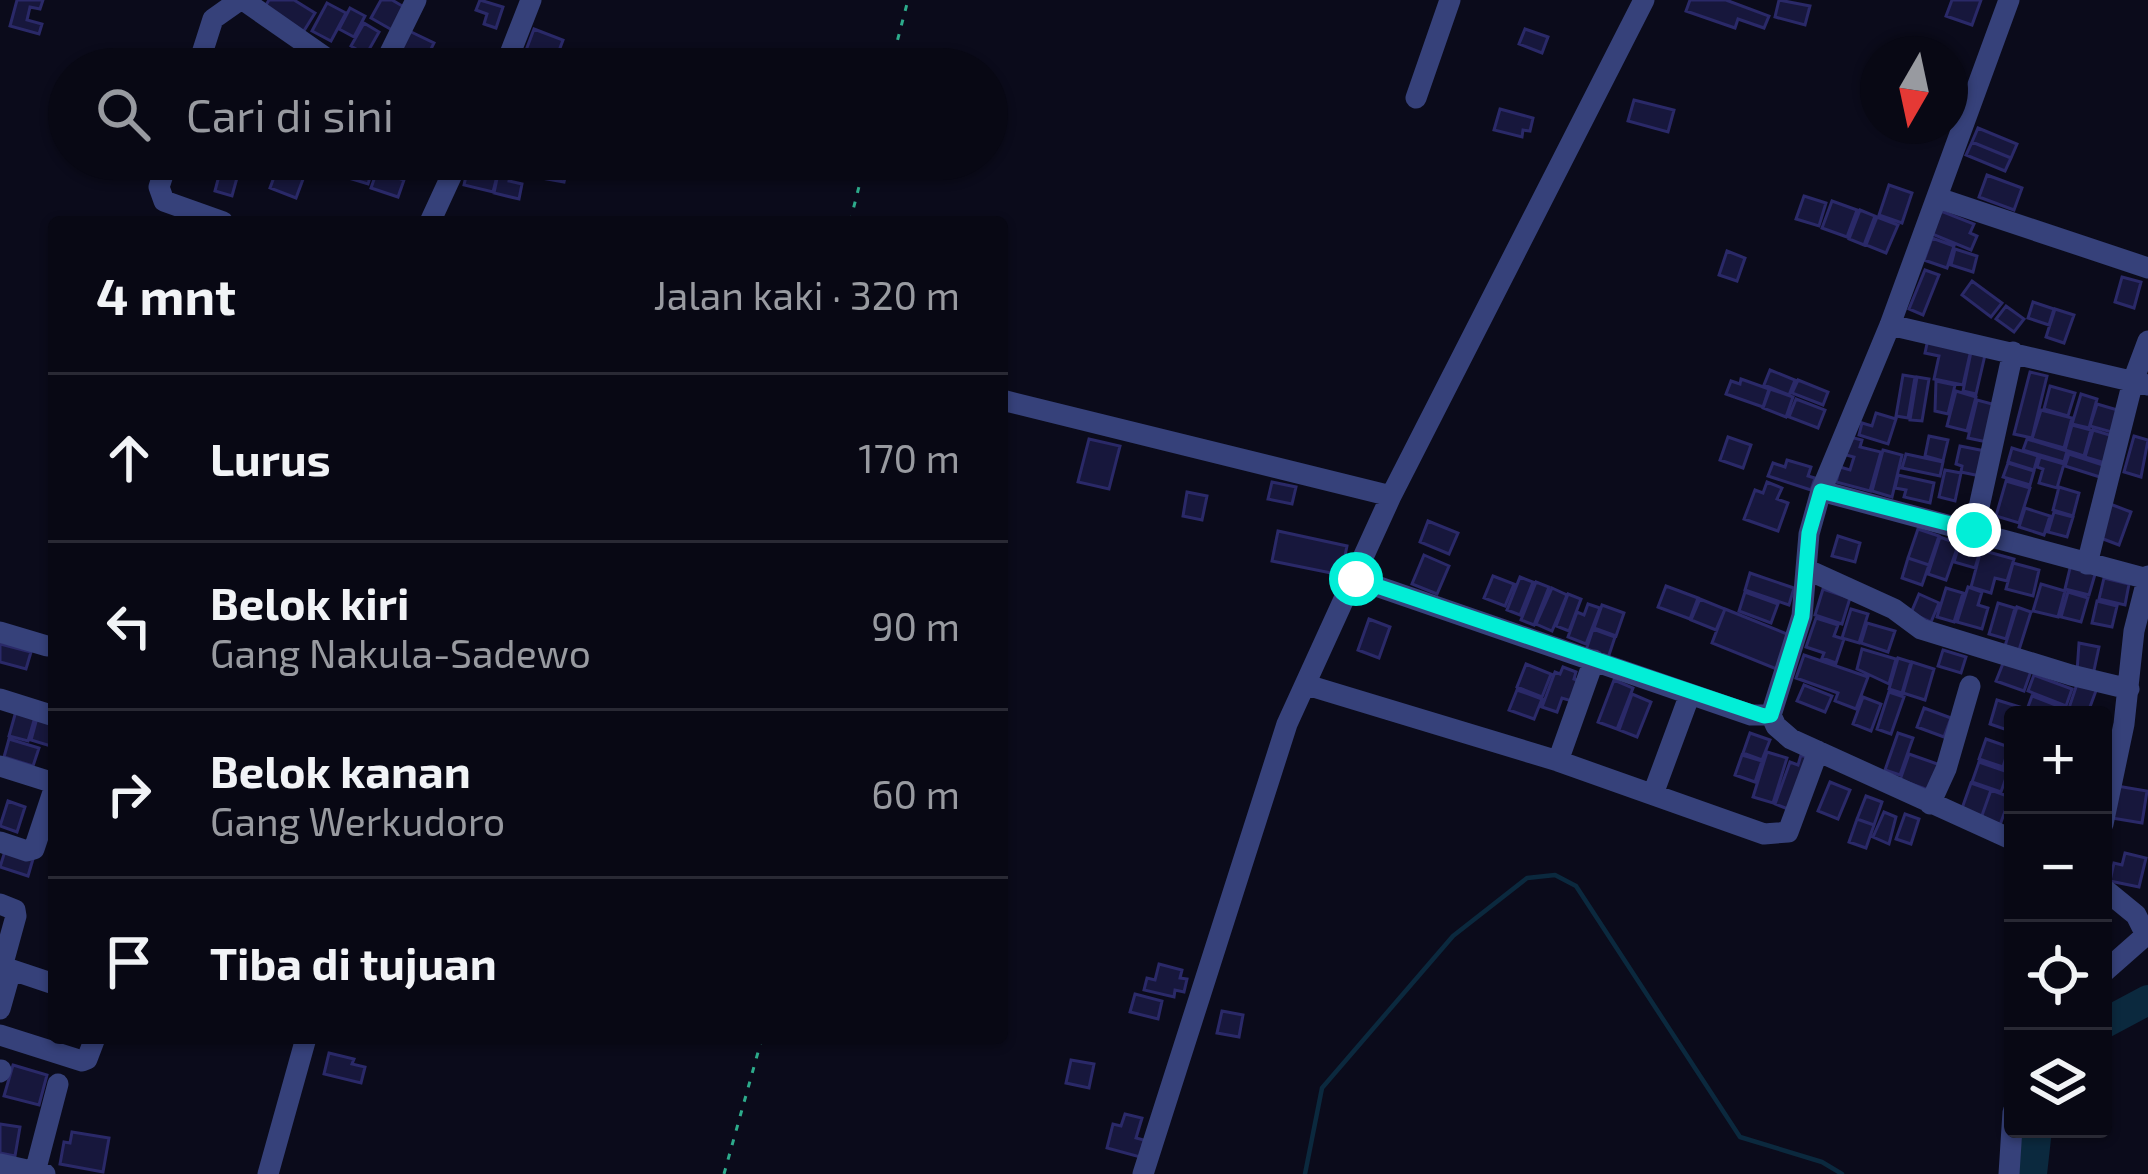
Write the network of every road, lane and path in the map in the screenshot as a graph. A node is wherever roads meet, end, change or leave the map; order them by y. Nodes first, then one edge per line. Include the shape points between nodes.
1 (242, 0) edge
2 (908, 0) edge
3 (1450, 0) edge
4 (1645, 0) edge
5 (2009, 0) edge
6 (414, 1) edge
7 (526, 2) edge
8 (203, 48) edge
9 (312, 48) edge
10 (392, 48) edge
11 (511, 48) edge
12 (895, 48) edge
13 (1416, 98) dead end
14 (161, 180) edge
15 (449, 180) edge
16 (861, 180) edge
17 (1938, 198) junction
18 (206, 216) edge
19 (433, 216) edge
20 (852, 216) edge
21 (2148, 268) edge
22 (1890, 325) junction
23 (2148, 341) edge
24 (2013, 352) junction
25 (2141, 383) edge
26 (1008, 401) edge
27 (1821, 491) junction
28 (1391, 496) junction
29 (1974, 530) junction
30 (2087, 564) junction
31 (1806, 569) junction
32 (2147, 578) edge
33 (1356, 579) junction
34 (0, 632) edge
35 (47, 646) dead end
36 (1594, 660) junction
37 (1307, 685) junction
38 (1970, 686) dead end
39 (2129, 688) junction
40 (1690, 694) junction
41 (0, 699) edge
42 (48, 714) edge
43 (1771, 715) junction
44 (1818, 751) junction
45 (1558, 761) junction
46 (0, 766) edge
47 (48, 784) edge
48 (1653, 794) junction
49 (1930, 803) junction
50 (48, 805) edge
51 (2105, 814) edge
52 (2004, 836) edge
53 (0, 842) edge
54 (2112, 895) edge
55 (0, 904) edge
56 (2112, 965) edge
57 (5, 968) edge
58 (48, 982) edge
59 (0, 1009) edge
60 (0, 1035) edge
61 (93, 1044) edge
62 (304, 1044) edge
63 (760, 1044) edge
64 (58, 1084) dead end
65 (2011, 1138) edge
66 (0, 1165) edge
67 (40, 1173) edge
68 (268, 1174) edge
69 (724, 1174) edge
70 (1143, 1174) edge
71 (2009, 1174) edge

1 - 8 street via 213,19
1 - 9 street
2 - 12 path
3 - 13 street
4 - 28 street
5 - 17 street
6 - 10 street
7 - 11 street
14 - 18 street via 164,202
15 - 19 street
16 - 20 path
17 - 21 street
17 - 22 street
22 - 24 street
22 - 27 street
23 - 25 street
24 - 25 street
24 - 29 street
25 - 30 street
26 - 28 street
27 - 29 street
27 - 31 street
28 - 33 street
29 - 30 street
30 - 32 street
31 - 39 street via 1921,629
31 - 43 street via 1802,616
32 - 39 street
33 - 36 street
33 - 37 street
34 - 35 street
36 - 40 street
36 - 45 street
37 - 45 street
37 - 70 street via 1287,724
38 - 49 street
39 - 51 street
40 - 43 street
40 - 48 street
41 - 42 street
43 - 44 street via 1784,733
44 - 48 street via 1788,832 1763,834
44 - 49 street
45 - 48 street
46 - 47 street
49 - 52 street
50 - 53 street via 34,849
54 - 56 street via 2146,935
55 - 57 street via 16,916
57 - 58 street
57 - 59 street
60 - 61 street via 82,1060
62 - 68 street
63 - 69 path
64 - 67 street
65 - 71 street
66 - 67 street

